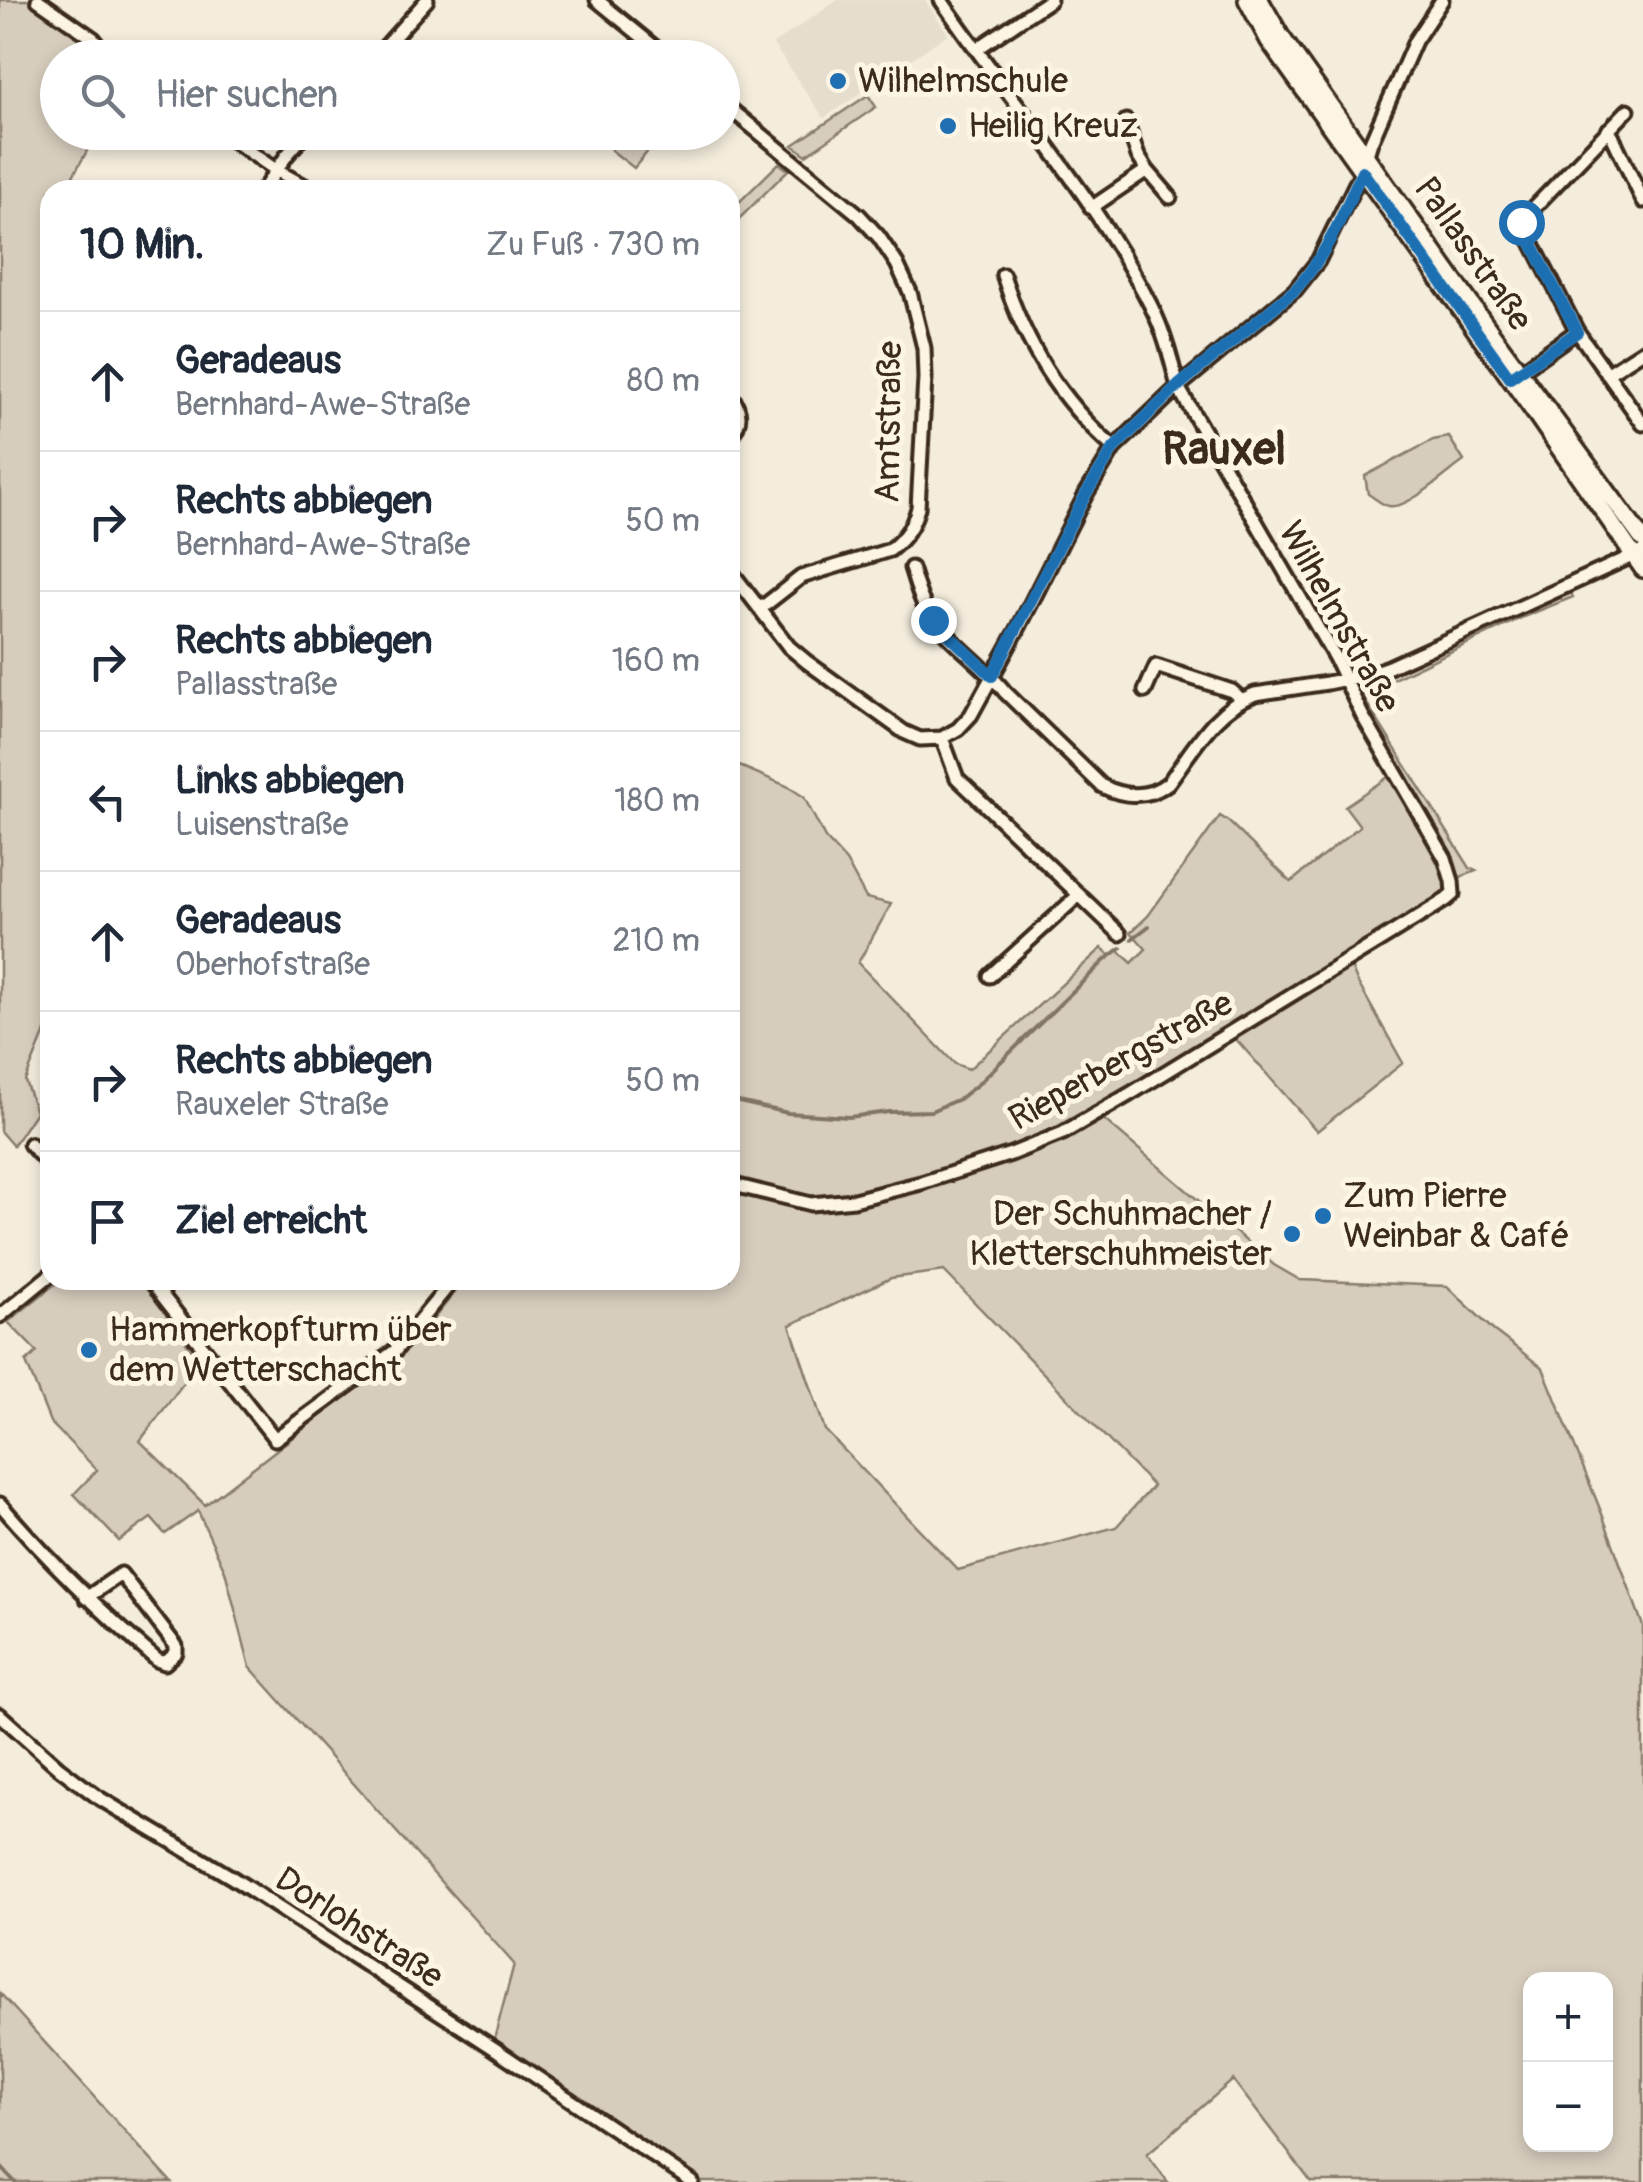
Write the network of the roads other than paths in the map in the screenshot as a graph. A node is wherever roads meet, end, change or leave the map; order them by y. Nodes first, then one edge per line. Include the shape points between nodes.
1 (38, 0) edge
2 (427, 0) edge
3 (597, 0) edge
4 (942, 0) edge
5 (1050, 0) edge
6 (1246, 0) edge
7 (1260, 0) edge
8 (1442, 0) edge
9 (95, 40) edge
10 (391, 40) edge
11 (646, 40) edge
12 (977, 49) junction
13 (1628, 110) dead end
14 (740, 117) edge
15 (1126, 121) dead end
16 (1609, 129) junction
17 (247, 150) edge
18 (293, 150) edge
19 (1364, 163) junction
20 (276, 170) junction
21 (1148, 170) junction
22 (270, 180) edge
23 (294, 180) edge
24 (1170, 197) dead end
25 (1643, 201) edge
26 (1091, 208) junction
27 (1002, 275) dead end
28 (1577, 332) junction
29 (1643, 351) edge
30 (1608, 374) junction
31 (1515, 375) junction
32 (1178, 386) junction
33 (1643, 424) edge
34 (1114, 448) junction
35 (1643, 540) edge
36 (1640, 559) edge
37 (911, 568) dead end
38 (740, 583) edge
39 (760, 609) junction
40 (992, 676) junction
41 (1346, 679) junction
42 (1145, 691) dead end
43 (1242, 700) junction
44 (942, 738) junction
45 (1452, 894) joint
46 (1079, 895) junction
47 (1120, 934) dead end
48 (990, 976) dead end
49 (30, 1144) dead end
50 (40, 1155) edge
51 (740, 1186) edge
52 (40, 1283) edge
53 (158, 1290) edge
54 (445, 1290) edge
55 (0, 1316) edge
56 (0, 1504) edge
57 (86, 1598) junction
58 (0, 1715) edge
59 (692, 2182) edge

1 - 9 street
2 - 10 street
3 - 11 street
4 - 12 street, Wilhelmstraße
5 - 12 street
6 - 19 main road, Pallasstraße via 1269,41
7 - 19 main road, Pallasstraße
8 - 19 street via 1415,42
12 - 26 street, Wilhelmstraße
13 - 16 street
14 - 39 street, Amtstraße via 880,237 910,292 924,348 914,524 890,550 801,577
15 - 21 street
16 - 25 street
16 - 28 street via 1521,222
17 - 20 street
18 - 20 street
19 - 31 main road, Pallasstraße
19 - 32 street via 1307,276
20 - 22 street
20 - 23 street
21 - 24 street
21 - 26 street
26 - 32 street, Wilhelmstraße via 1153,308
27 - 34 street via 1050,378
28 - 30 street
28 - 31 street
29 - 30 street
30 - 33 street
31 - 35 main road, Pallasstraße
31 - 36 main road, Pallasstraße
32 - 34 street
32 - 41 street, Wilhelmstraße
34 - 40 street
36 - 41 street via 1389,667
37 - 40 street via 933,620
38 - 39 street
39 - 44 street via 790,647 904,732
40 - 43 street via 1102,786 1119,794 1159,790 1215,720
40 - 44 street via 971,715
41 - 43 street
41 - 45 street, Wilhelmstraße via 1445,858
42 - 43 street via 1156,666
44 - 46 street via 957,778
45 - 51 street, Rieperbergstraße via 1153,1081 1011,1154 854,1200 811,1204
46 - 47 street
46 - 48 street
49 - 50 street
52 - 55 street
53 - 54 street via 275,1439 395,1351
56 - 57 street
57 - 57 street via 157,1660 165,1663 176,1653 121,1574
58 - 59 street, Dorlohstraße via 99,1798 476,2036

